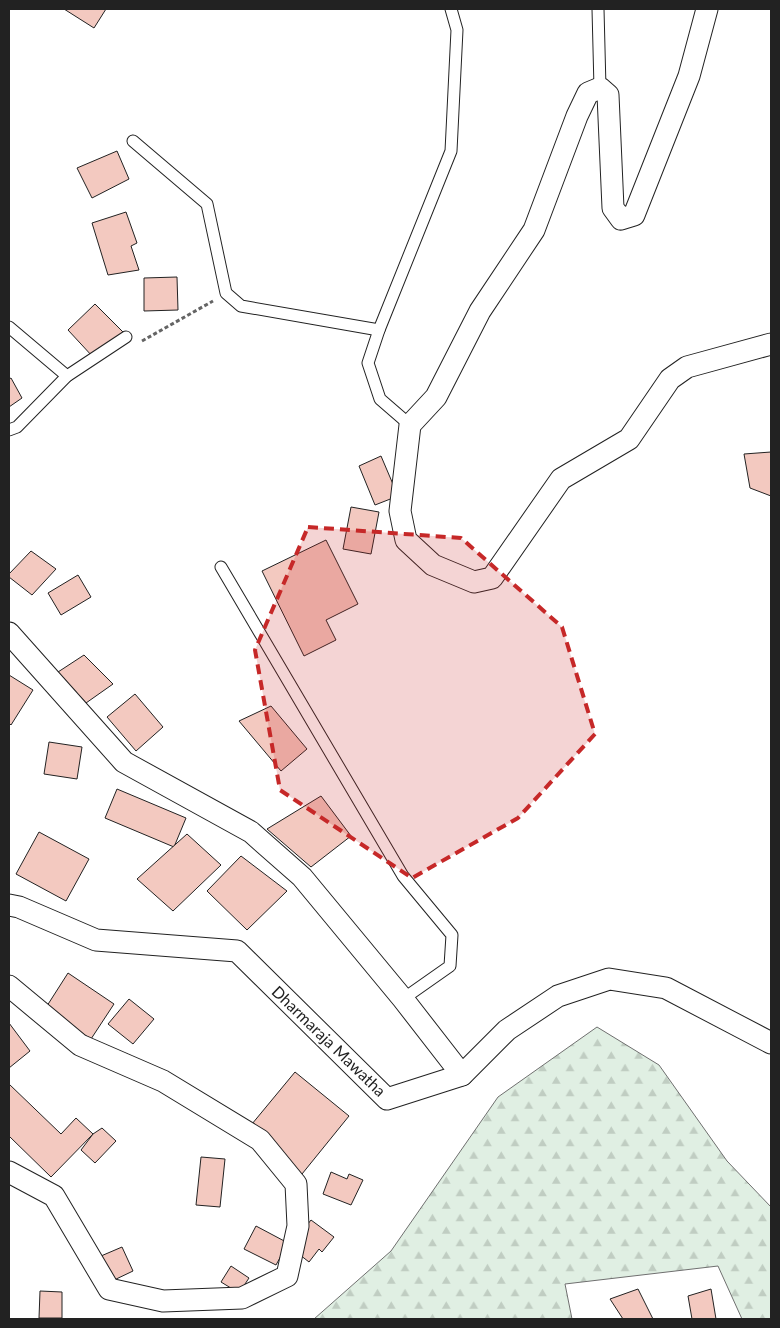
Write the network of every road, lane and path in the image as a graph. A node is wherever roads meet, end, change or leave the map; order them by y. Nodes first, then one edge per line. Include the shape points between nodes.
1 (451, 9) edge
2 (598, 9) edge
3 (707, 9) edge
4 (600, 88) junction
5 (133, 141) dead end
6 (226, 294) junction
7 (9, 327) edge
8 (379, 330) junction
9 (126, 337) dead end
10 (140, 342) dead end
11 (771, 344) edge
12 (67, 376) junction
13 (410, 425) junction
14 (9, 430) edge
15 (221, 567) dead end
16 (9, 633) edge
17 (9, 905) edge
18 (9, 986) edge
19 (403, 998) junction
20 (771, 1043) edge
21 (462, 1075) junction
22 (9, 1172) edge

1 - 8 lane via 457,30 451,151
2 - 4 lane
3 - 4 street via 689,76 634,215 621,219 613,208 608,95
4 - 13 street via 588,93 534,230 480,311 436,397
5 - 6 lane via 207,204
6 - 8 lane via 241,306
6 - 10 path
7 - 12 lane
8 - 13 lane via 368,363 380,399
9 - 12 lane
11 - 13 street via 687,367 670,379 629,439 561,479 492,578 474,582 433,565 406,540 400,511
12 - 14 lane via 17,427
15 - 19 lane via 403,876 452,935 450,966
16 - 19 street via 124,762 251,832 302,877
17 - 21 street, Dharmaraja Mawatha via 96,940 237,951 387,1099
18 - 22 street via 80,1045 163,1081 260,1140 296,1184 298,1226 287,1276 242,1298 163,1301 109,1289 54,1196
19 - 21 street
20 - 21 street, Dharmaraja Mawatha via 666,988 609,979 558,996 507,1030

